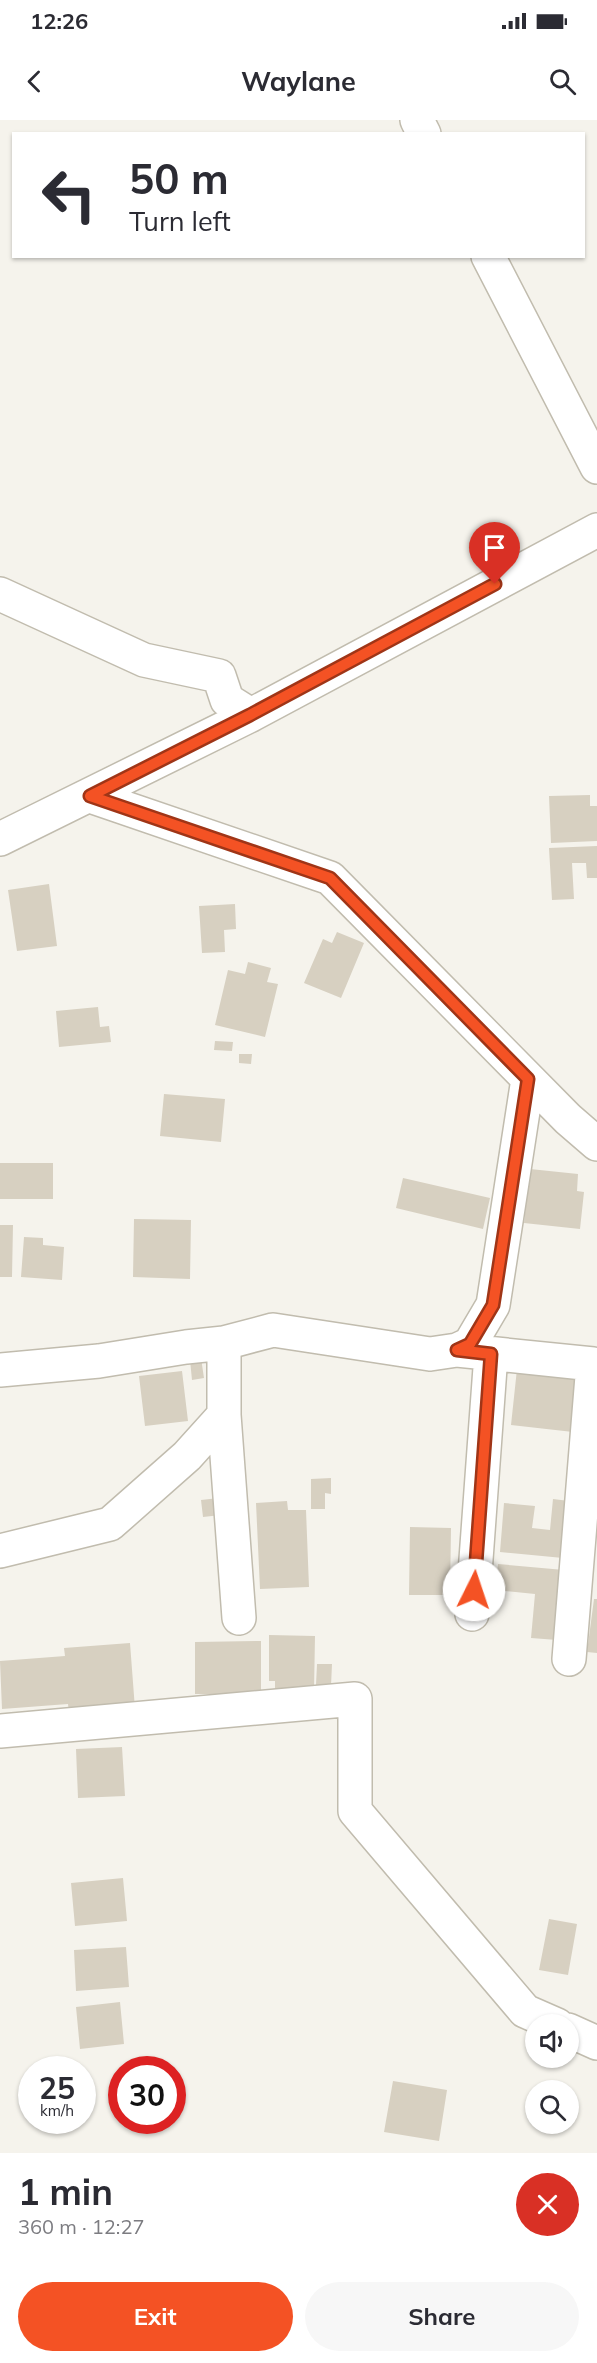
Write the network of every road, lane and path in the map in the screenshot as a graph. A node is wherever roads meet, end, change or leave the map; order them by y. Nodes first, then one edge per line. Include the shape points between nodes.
1 (489, 258) edge
2 (597, 467) edge
3 (597, 530) edge
4 (0, 594) edge
5 (250, 715) junction
6 (90, 796) junction
7 (0, 839) edge
8 (528, 1079) junction
9 (597, 1144) edge
10 (224, 1343) junction
11 (457, 1350) junction
12 (491, 1354) junction
13 (595, 1365) edge
14 (0, 1370) edge
15 (224, 1415) junction
16 (0, 1551) edge
17 (472, 1614) dead end
18 (239, 1618) dead end
19 (569, 1659) dead end
20 (0, 1731) edge
21 (532, 2014) edge
22 (579, 2035) edge
23 (597, 2043) edge

1 - 2 street
3 - 5 street
4 - 5 street via 144,660 219,676 227,700
5 - 6 street
6 - 7 street
6 - 8 street via 330,878
8 - 9 street
8 - 11 street via 493,1305 470,1344
10 - 11 street via 273,1330 430,1353
10 - 14 street
10 - 15 street
11 - 12 street
12 - 13 street
12 - 17 street
13 - 19 street
15 - 16 street via 187,1456 110,1524
15 - 18 street
20 - 21 street via 355,1699 354,1811 525,2011
22 - 23 street

